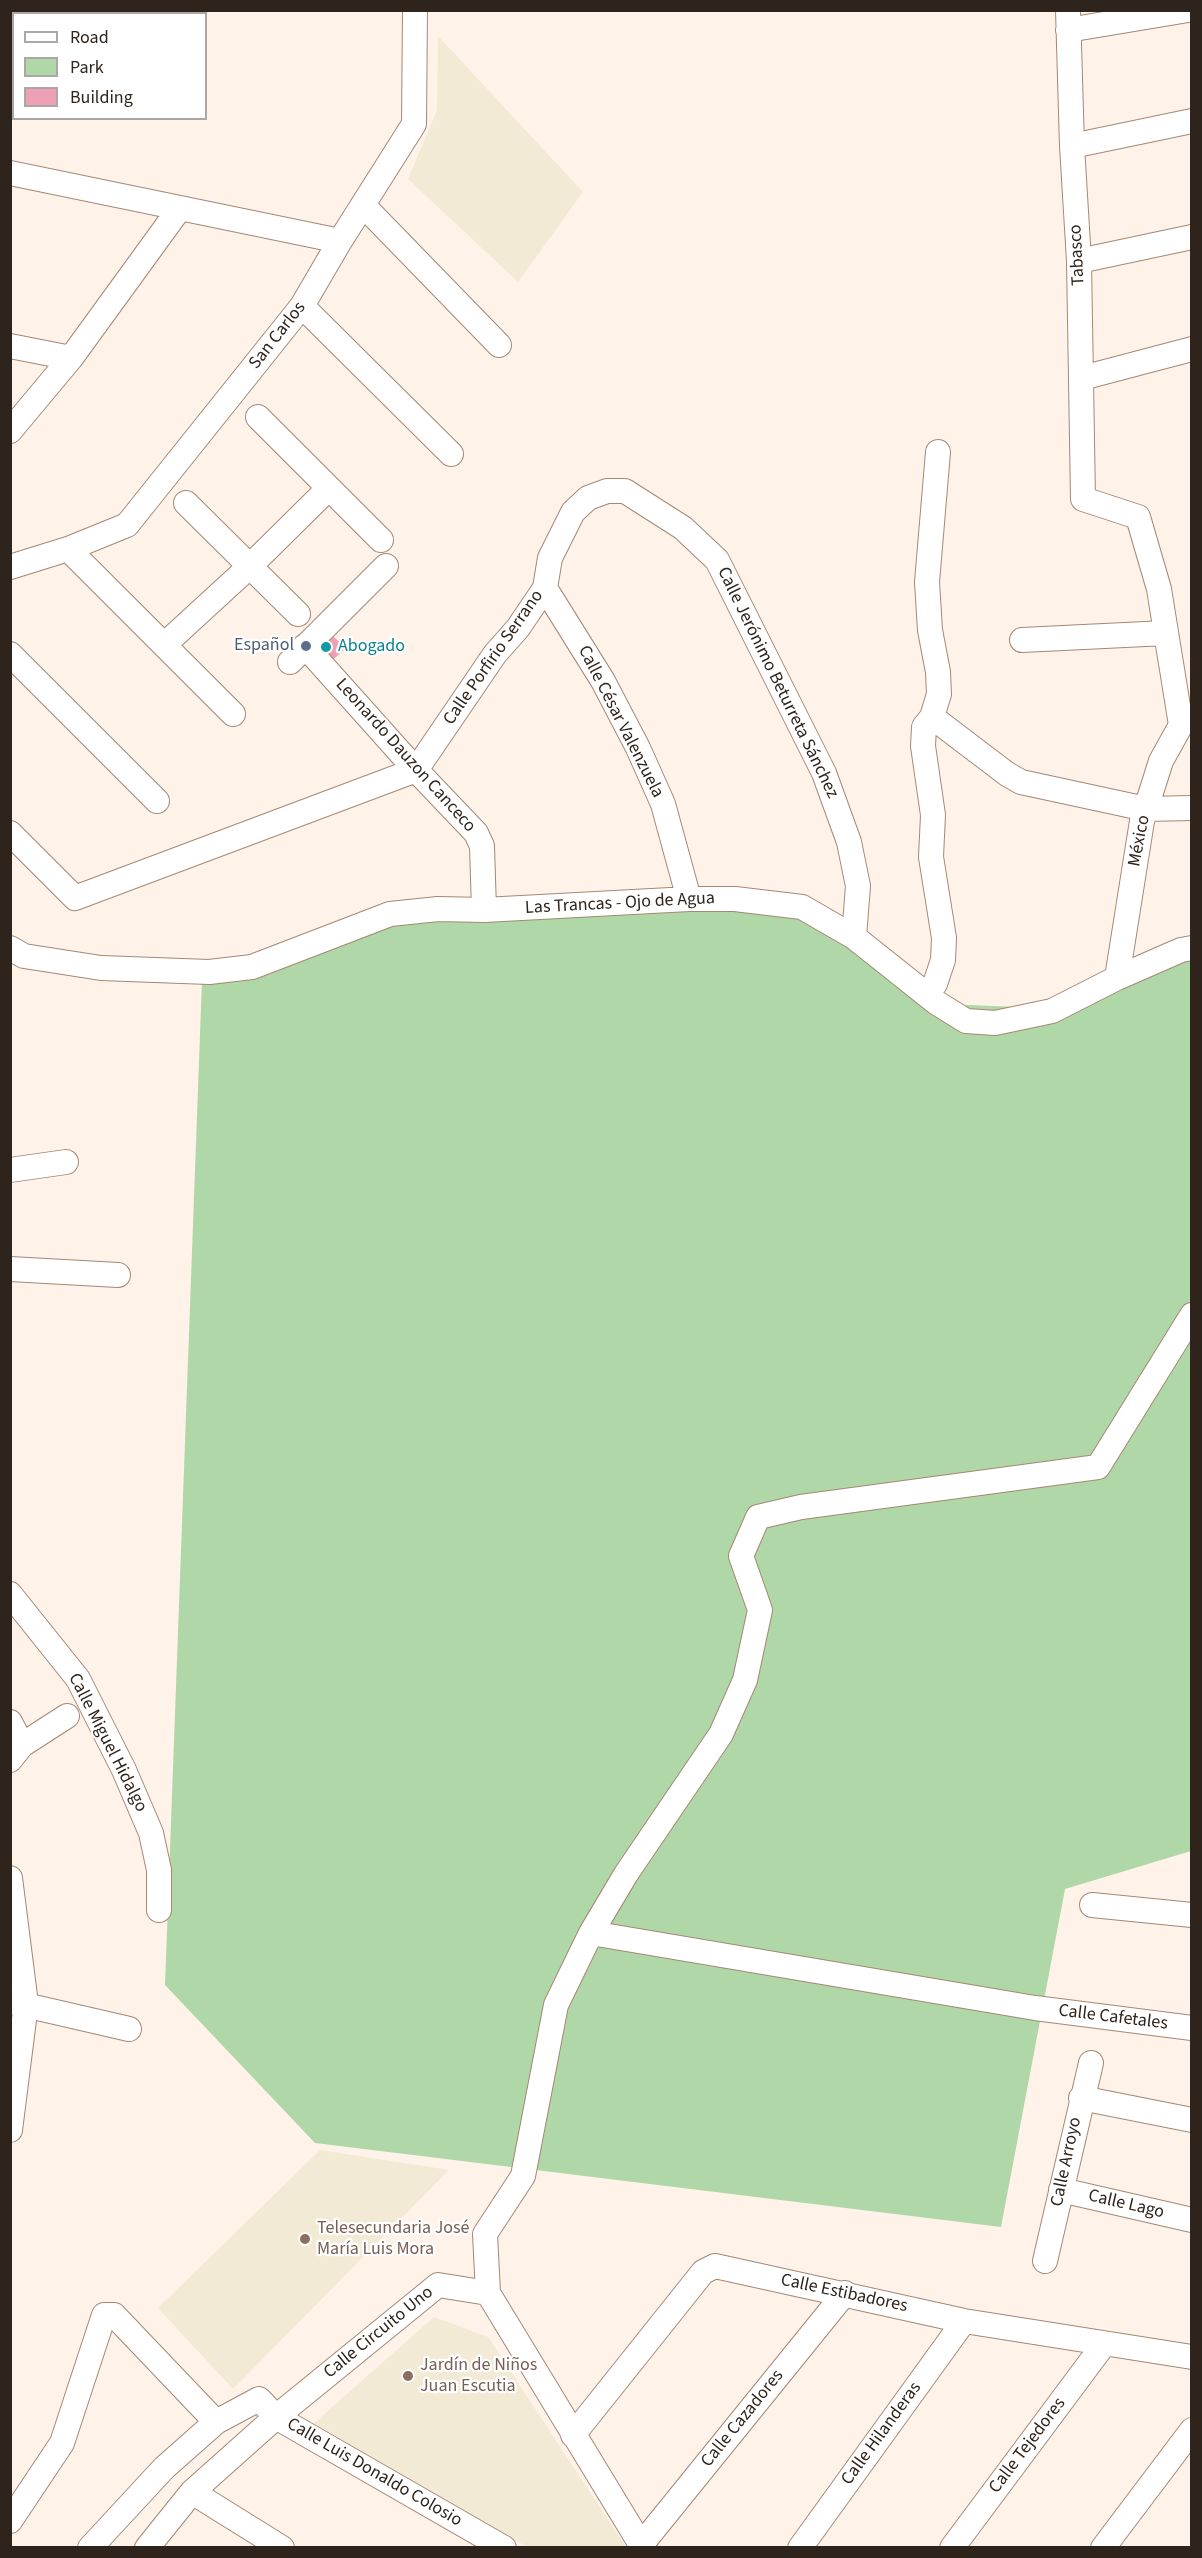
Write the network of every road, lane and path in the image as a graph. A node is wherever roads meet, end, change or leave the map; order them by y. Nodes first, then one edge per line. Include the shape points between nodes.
1 (415, 10) edge
2 (1188, 10) edge
3 (1068, 20) edge
4 (1191, 121) edge
5 (1072, 146) junction
6 (10, 173) edge
7 (363, 205) junction
8 (180, 208) junction
9 (1191, 237) edge
10 (340, 242) junction
11 (1079, 261) junction
12 (302, 306) junction
13 (499, 345) dead end
14 (10, 346) edge
15 (1191, 349) edge
16 (72, 358) junction
17 (1082, 378) junction
18 (258, 417) dead end
19 (10, 431) edge
20 (938, 452) dead end
21 (451, 454) dead end
22 (329, 488) junction
23 (607, 490) joint
24 (186, 503) dead end
25 (381, 540) dead end
26 (69, 549) junction
27 (386, 566) dead end
28 (10, 567) edge
29 (249, 567) junction
30 (545, 588) junction
31 (298, 614) dead end
32 (1166, 633) junction
33 (1022, 640) dead end
34 (164, 645) junction
35 (10, 654) edge
36 (233, 714) dead end
37 (932, 717) junction
38 (1186, 720) edge
39 (416, 770) junction
40 (157, 801) dead end
41 (1191, 808) edge
42 (1146, 809) junction
43 (10, 833) edge
44 (689, 899) junction
45 (484, 910) junction
46 (854, 937) junction
47 (10, 948) edge
48 (1191, 948) edge
49 (1117, 978) junction
50 (924, 993) junction
51 (66, 1162) dead end
52 (10, 1170) edge
53 (10, 1269) edge
54 (118, 1275) dead end
55 (1191, 1315) edge
56 (10, 1594) edge
57 (67, 1716) dead end
58 (10, 1722) edge
59 (16, 1753) edge
60 (10, 1878) edge
61 (1092, 1905) dead end
62 (159, 1910) dead end
63 (1191, 1915) edge
64 (591, 1933) junction
65 (18, 2003) edge
66 (1191, 2028) edge
67 (129, 2029) dead end
68 (1090, 2062) dead end
69 (1081, 2098) junction
70 (1191, 2121) edge
71 (10, 2130) edge
72 (1061, 2190) junction
73 (1191, 2220) edge
74 (1045, 2261) dead end
75 (488, 2293) junction
76 (845, 2293) junction
77 (963, 2321) junction
78 (1104, 2344) junction
79 (1191, 2356) edge
80 (276, 2416) junction
81 (216, 2422) junction
82 (1191, 2430) edge
83 (573, 2435) junction
84 (192, 2492) junction
85 (10, 2521) edge
86 (642, 2546) edge
87 (90, 2547) edge
88 (147, 2547) edge
89 (282, 2547) edge
90 (504, 2547) edge
91 (800, 2547) edge
92 (952, 2547) edge
93 (1103, 2547) edge

1 - 7 street, San Carlos via 414,124
2 - 3 street
3 - 5 street, Tabasco
4 - 5 street
5 - 11 street, Tabasco
6 - 8 street
7 - 10 street, San Carlos
7 - 13 street
8 - 10 street
8 - 16 street
9 - 11 street
10 - 12 street, San Carlos
11 - 17 street, Tabasco
12 - 21 street
12 - 26 street, San Carlos via 127,525
14 - 16 street
15 - 17 street
16 - 19 street
17 - 32 street, Tabasco via 1083,499 1138,517 1159,589
18 - 22 street
20 - 37 street via 927,582 939,694
22 - 25 street
22 - 29 street
23 - 30 street, Calle Porfirio Serrano via 588,498 573,512 550,558
23 - 46 street, Calle Jerónimo Beturreta Sánchez via 625,491 683,528 717,560 828,783 849,842 858,886
24 - 29 street
26 - 28 street, San Carlos
26 - 34 street
27 - 39 street, Leonardo Dauzon Canceco via 298,654
29 - 31 street
29 - 34 street
30 - 39 street, Calle Porfirio Serrano
30 - 44 street, Calle César Valenzuela via 603,681 638,748 663,804
32 - 33 street
32 - 38 street
34 - 36 street
35 - 40 street
37 - 42 street via 1021,782
37 - 50 street via 924,727 922,746 933,815 931,857 944,949 934,984
38 - 42 street, México via 1161,761
39 - 43 street via 75,898
39 - 45 street, Leonardo Dauzon Canceco via 476,832 482,846
41 - 42 street
42 - 49 street, México
44 - 45 street, Las Trancas - Ojo de Agua
44 - 46 street, Las Trancas - Ojo de Agua via 735,899 802,907
45 - 47 street, Las Trancas - Ojo de Agua via 390,914 252,967 209,972 101,968 24,957
46 - 50 street, Las Trancas - Ojo de Agua
48 - 49 street, Las Trancas - Ojo de Agua
49 - 50 street, Las Trancas - Ojo de Agua via 1052,1011 995,1023 966,1021
51 - 52 street
53 - 54 street
55 - 64 street via 1098,1467 758,1517 741,1556 760,1610 745,1680 721,1734
56 - 62 street, Calle Miguel Hidalgo via 78,1679 124,1770 151,1833 159,1870
57 - 59 street
58 - 59 street
60 - 65 street
61 - 63 street
64 - 66 street, Calle Cafetales via 1035,2008
64 - 75 street via 556,2005 523,2176 485,2234
65 - 67 street
65 - 71 street
68 - 69 street, Calle Arroyo
69 - 70 street
69 - 72 street, Calle Arroyo
72 - 73 street, Calle Lago
72 - 74 street, Calle Arroyo
75 - 80 street, Calle Circuito Uno via 438,2285
75 - 83 street
76 - 77 street, Calle Estibadores
76 - 83 street, Calle Estibadores via 715,2266 703,2272
76 - 86 street, Calle Cazadores
77 - 78 street, Calle Estibadores
77 - 91 street, Calle Hilanderas
78 - 79 street, Calle Estibadores
78 - 92 street, Calle Tejedores
80 - 81 street, Calle Luis Donaldo Colosio via 259,2399
80 - 84 street, Calle Circuito Uno
80 - 90 street, Calle Luis Donaldo Colosio
81 - 85 street via 114,2315 104,2315 62,2443
81 - 87 street via 164,2468
82 - 93 street
83 - 86 street
84 - 88 street, Calle Circuito Uno
84 - 89 street

